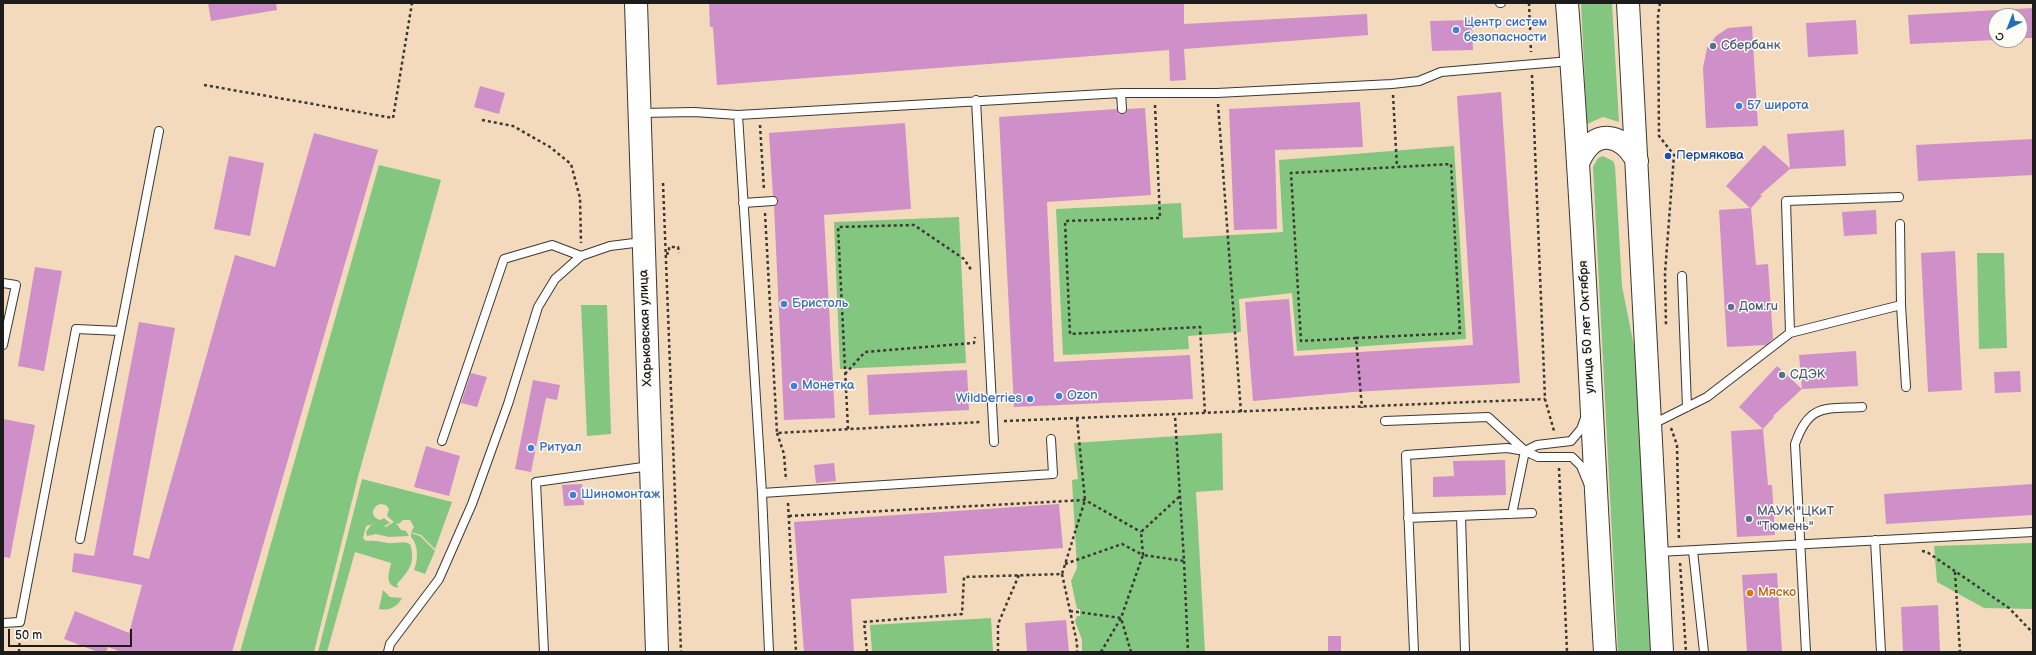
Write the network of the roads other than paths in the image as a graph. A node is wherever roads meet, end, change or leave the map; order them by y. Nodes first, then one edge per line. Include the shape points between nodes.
1 (636, 3) edge
2 (1567, 3) edge
3 (1628, 3) edge
4 (1572, 61) junction
5 (1121, 93) junction
6 (976, 100) junction
7 (1122, 106) road end
8 (638, 113) junction
9 (738, 115) junction
10 (159, 131) dead end
11 (1636, 160) junction
12 (1579, 161) junction
13 (1899, 197) dead end
14 (773, 201) dead end
15 (743, 203) junction
16 (1900, 224) dead end
17 (643, 242) junction
18 (581, 256) junction
19 (1682, 276) dead end
20 (3, 283) edge
21 (1901, 305) junction
22 (120, 331) junction
23 (1790, 333) junction
24 (3, 345) edge
25 (1906, 387) dead end
26 (1590, 404) junction
27 (1687, 407) junction
28 (1862, 407) dead end
29 (1385, 421) dead end
30 (1651, 425) junction
31 (1051, 439) dead end
32 (442, 441) dead end
33 (994, 442) dead end
34 (1525, 451) junction
35 (650, 466) junction
36 (762, 493) junction
37 (1596, 500) junction
38 (1512, 514) junction
39 (1532, 514) dead end
40 (1461, 516) junction
41 (1408, 518) junction
42 (2033, 532) edge
43 (80, 539) dead end
44 (1875, 540) junction
45 (1800, 545) junction
46 (1693, 551) junction
47 (1657, 552) junction
48 (3, 623) edge
49 (388, 652) edge
50 (544, 652) edge
51 (657, 652) edge
52 (769, 652) edge
53 (1414, 652) edge
54 (1465, 652) edge
55 (1605, 652) edge
56 (1662, 652) edge
57 (1704, 652) edge
58 (1806, 652) edge
59 (1881, 652) edge

1 - 8 main road, Харьковская улица
2 - 4 main road, улица 50 лет Октября
3 - 11 main road
4 - 5 lane via 1441,72 1418,81 1392,84 1217,92
4 - 12 main road, улица 50 лет Октября
5 - 6 lane
5 - 7 lane
6 - 9 lane
6 - 33 lane
8 - 9 lane via 694,112
8 - 17 main road, Харьковская улица
9 - 15 lane
10 - 22 lane
11 - 12 main road via 1630,149 1620,140 1607,137 1594,140 1584,149
11 - 30 main road
12 - 26 main road, улица 50 лет Октября
13 - 23 lane via 1786,201
14 - 15 lane
15 - 36 lane
16 - 21 lane
17 - 18 lane via 610,246
17 - 35 main road, Харьковская улица
18 - 32 lane via 552,245 504,259
18 - 49 lane via 555,279 538,307 508,404 472,504 438,579 390,644
19 - 27 lane
20 - 24 lane via 16,285
21 - 23 lane
21 - 25 lane
22 - 43 lane
22 - 48 lane via 76,328 20,622
23 - 27 lane via 1707,397
26 - 34 lane via 1581,429 1570,441 1538,445
26 - 37 main road, улица 50 лет Октября
27 - 30 lane
28 - 45 lane via 1821,409 1809,418 1800,430 1795,444
29 - 34 lane via 1488,417
30 - 47 main road
31 - 36 lane via 1052,474
34 - 37 lane via 1538,457 1572,457 1581,466
34 - 38 lane
34 - 41 lane via 1507,448 1406,455
35 - 50 lane via 536,482
35 - 51 main road, Харьковская улица
36 - 52 lane
37 - 55 main road, улица 50 лет Октября
38 - 39 lane
38 - 40 lane
40 - 41 lane
40 - 54 lane
41 - 53 lane
42 - 44 lane
44 - 45 lane
44 - 59 lane
45 - 46 lane
45 - 58 lane
46 - 47 lane
46 - 57 lane
47 - 56 main road

